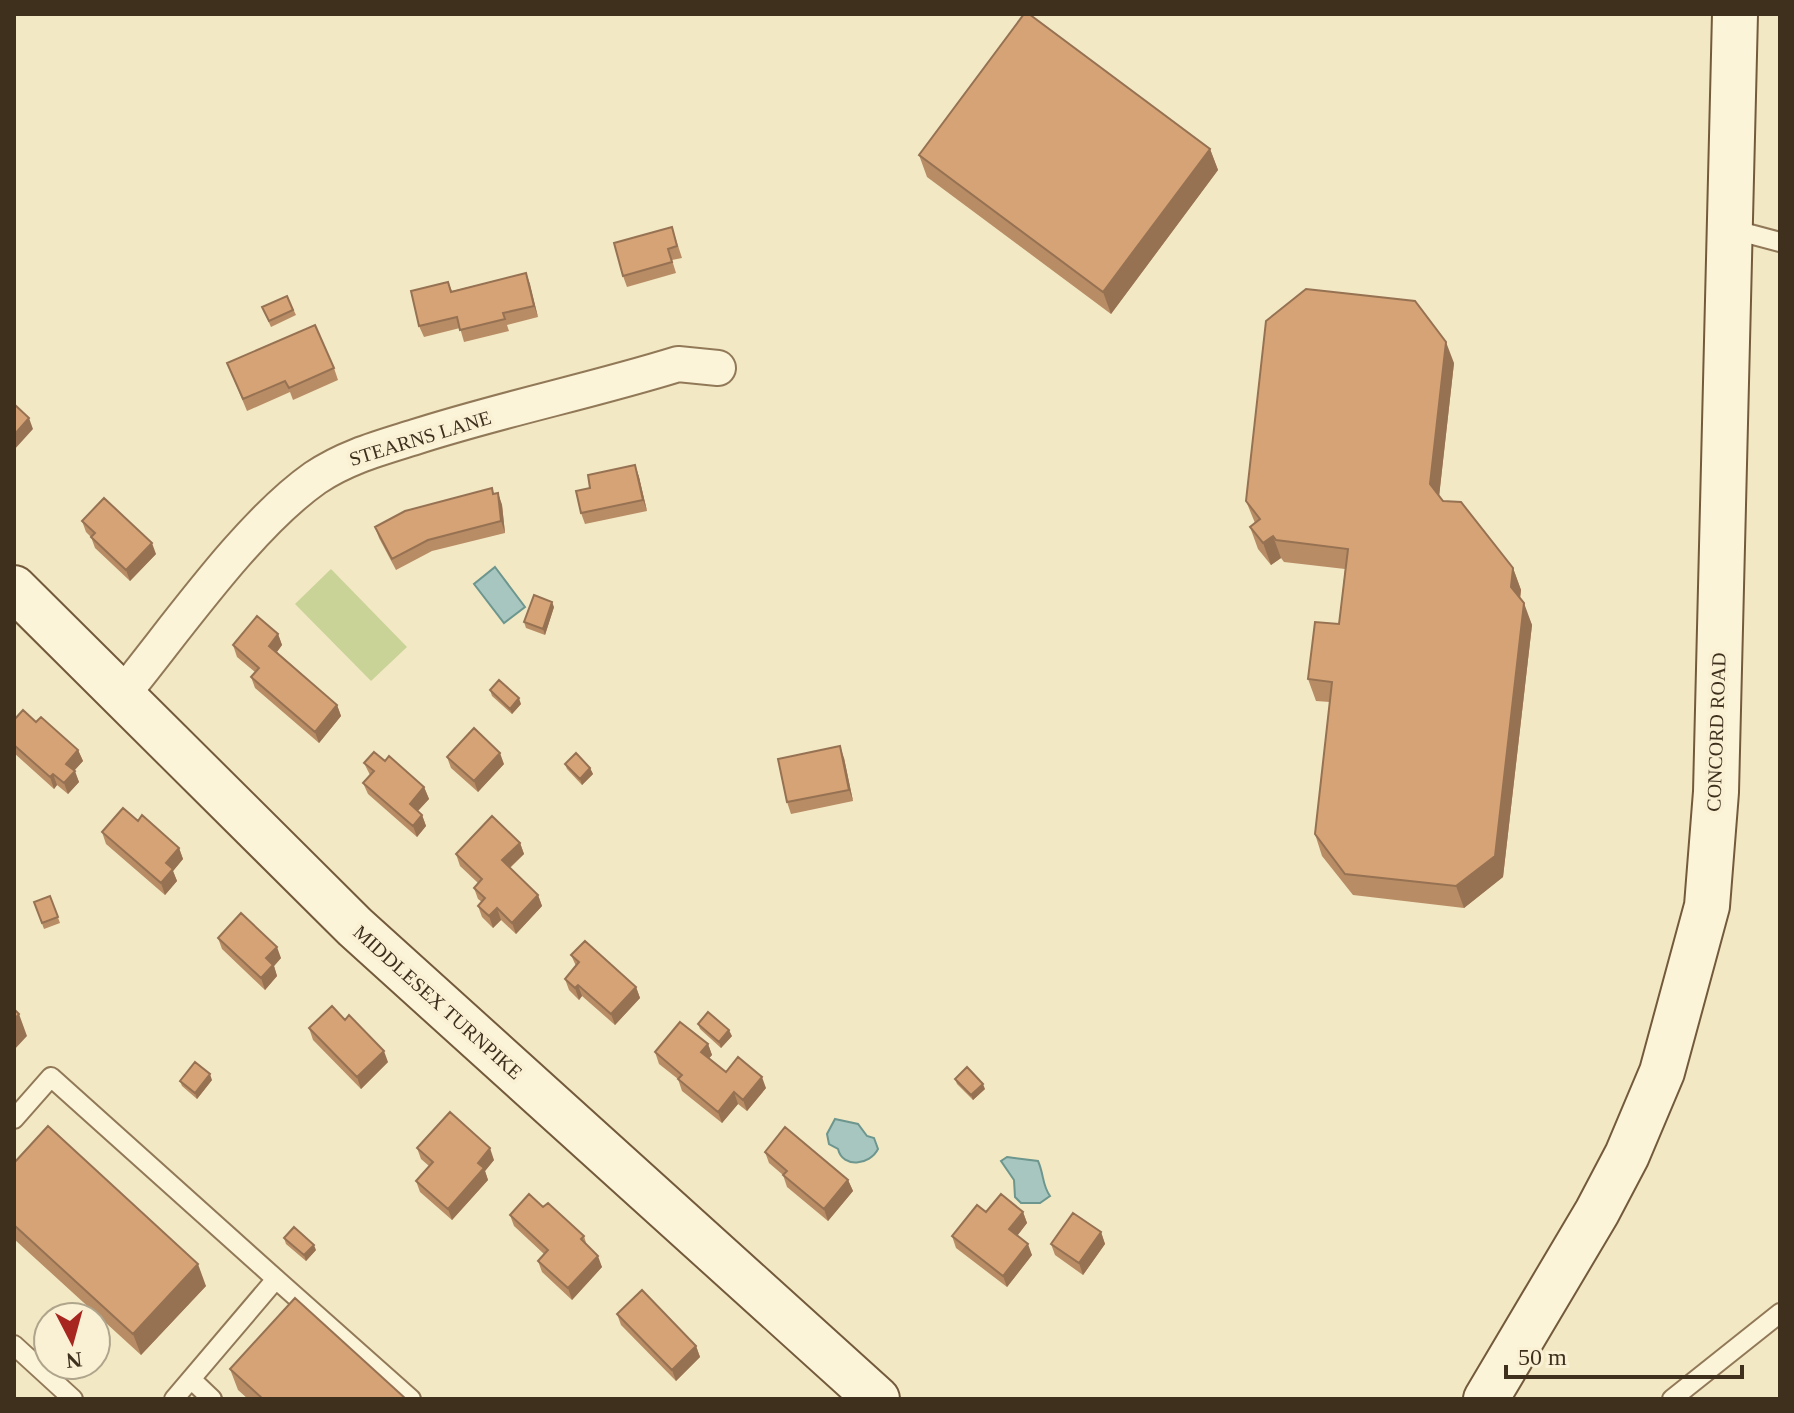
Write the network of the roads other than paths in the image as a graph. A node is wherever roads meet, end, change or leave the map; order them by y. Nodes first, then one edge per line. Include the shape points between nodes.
1 (1735, 14) edge
2 (1731, 229) junction
3 (1780, 242) edge
4 (718, 368) dead end
5 (14, 588) edge
6 (122, 695) junction
7 (14, 1119) edge
8 (276, 1279) junction
9 (1780, 1313) edge
10 (14, 1345) edge
11 (191, 1379) junction
12 (73, 1399) edge
13 (174, 1399) edge
14 (212, 1399) edge
15 (411, 1399) edge
16 (877, 1399) edge
17 (1486, 1399) edge
18 (1672, 1399) edge

1 - 2 main road, CONCORD ROAD
2 - 3 lane
2 - 17 main road, CONCORD ROAD via 1716,792 1707,906 1662,1072 1627,1155
4 - 6 street, STEARNS LANE via 678,364 345,460 280,509
5 - 6 main road, MIDDLESEX TURNPIKE
6 - 16 main road, MIDDLESEX TURNPIKE via 355,927
7 - 8 lane via 51,1077
8 - 11 lane
8 - 15 lane
9 - 18 lane
10 - 12 lane
11 - 13 lane
11 - 14 lane

